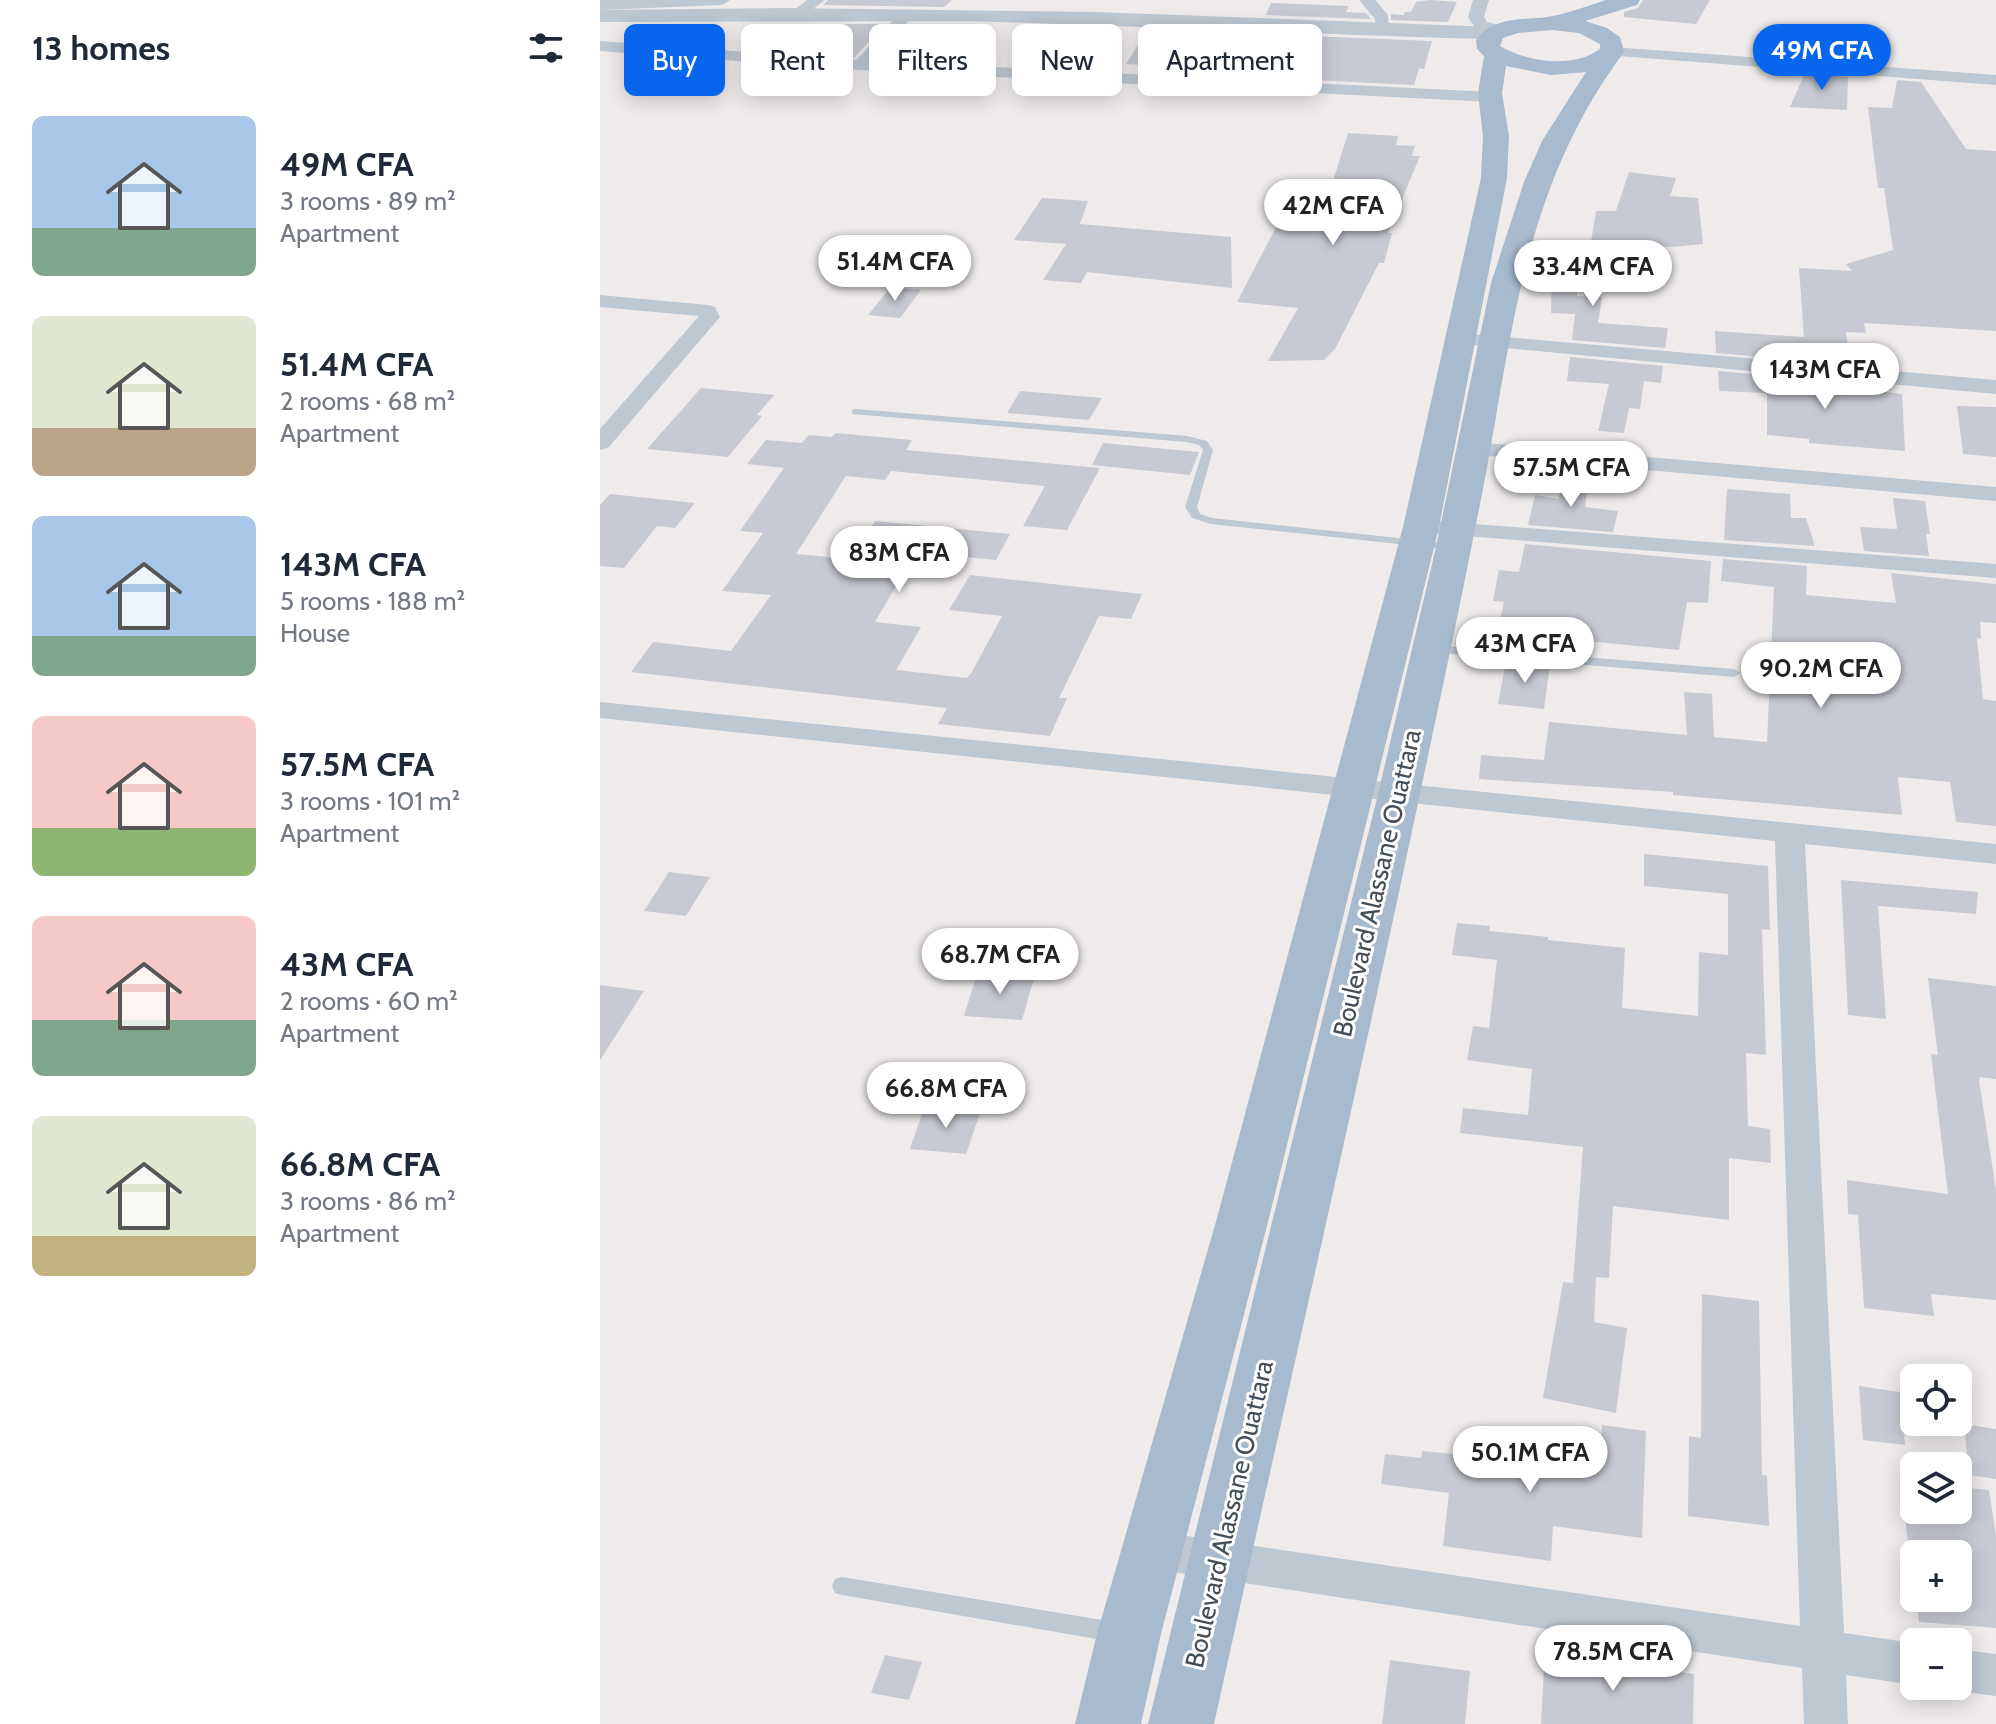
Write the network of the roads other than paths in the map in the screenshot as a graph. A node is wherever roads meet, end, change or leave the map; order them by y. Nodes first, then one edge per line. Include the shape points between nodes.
1 (722, 0) edge
2 (817, 0) edge
3 (1367, 0) edge
4 (1481, 0) edge
5 (1629, 0) edge
6 (1645, 0) edge
7 (600, 5) edge
8 (799, 13) junction
9 (907, 14) junction
10 (600, 16) edge
11 (1552, 23) junction
12 (1390, 33) junction
13 (600, 46) edge
14 (1611, 50) junction
15 (1494, 53) junction
16 (860, 65) junction
17 (1996, 80) edge
18 (600, 301) edge
19 (1477, 340) junction
20 (1996, 387) edge
21 (856, 412) dead end
22 (600, 443) edge
23 (1474, 449) junction
24 (1996, 494) edge
25 (1436, 537) junction
26 (1996, 571) edge
27 (1431, 649) junction
28 (1734, 673) dead end
29 (600, 710) edge
30 (1351, 789) junction
31 (1399, 794) junction
32 (1790, 834) junction
33 (1996, 854) edge
34 (1153, 1550) junction
35 (1218, 1558) junction
36 (842, 1586) dead end
37 (1136, 1635) junction
38 (1823, 1653) junction
39 (1900, 1662) edge
40 (1972, 1672) edge
41 (1996, 1675) edge
42 (1108, 1724) edge
43 (1181, 1724) edge
44 (1826, 1724) edge

1 - 7 street
2 - 8 street
3 - 12 street
4 - 15 street via 1476,17
5 - 11 main road
6 - 14 main road, Boulevard Alassane Ouattara
8 - 9 street
8 - 10 street
9 - 12 street
9 - 16 street
11 - 14 main road via 1593,30
11 - 15 main road
12 - 15 street
13 - 16 street
14 - 15 main road via 1566,67 1539,67
14 - 17 street
14 - 19 main road, Boulevard Alassane Ouattara via 1555,141
15 - 16 street
15 - 19 main road, Boulevard Alassane Ouattara via 1494,178
18 - 22 street via 697,309 708,311 710,317
19 - 20 street
19 - 23 main road, Boulevard Alassane Ouattara
19 - 25 main road, Boulevard Alassane Ouattara
21 - 25 lane via 1187,439 1208,450 1191,507 1196,516
23 - 24 street
23 - 25 main road, Boulevard Alassane Ouattara
25 - 26 street
25 - 27 main road, Boulevard Alassane Ouattara
25 - 30 main road, Boulevard Alassane Ouattara
27 - 28 lane
27 - 31 main road, Boulevard Alassane Ouattara
29 - 30 street
30 - 31 street
30 - 34 main road, Boulevard Alassane Ouattara
31 - 32 street
31 - 35 main road, Boulevard Alassane Ouattara
32 - 33 street
32 - 38 street
34 - 35 street
34 - 37 main road, Boulevard Alassane Ouattara
35 - 38 street
35 - 43 main road, Boulevard Alassane Ouattara via 1191,1643
36 - 37 lane
37 - 42 main road, Boulevard Alassane Ouattara
38 - 39 street
38 - 44 street
40 - 41 street

